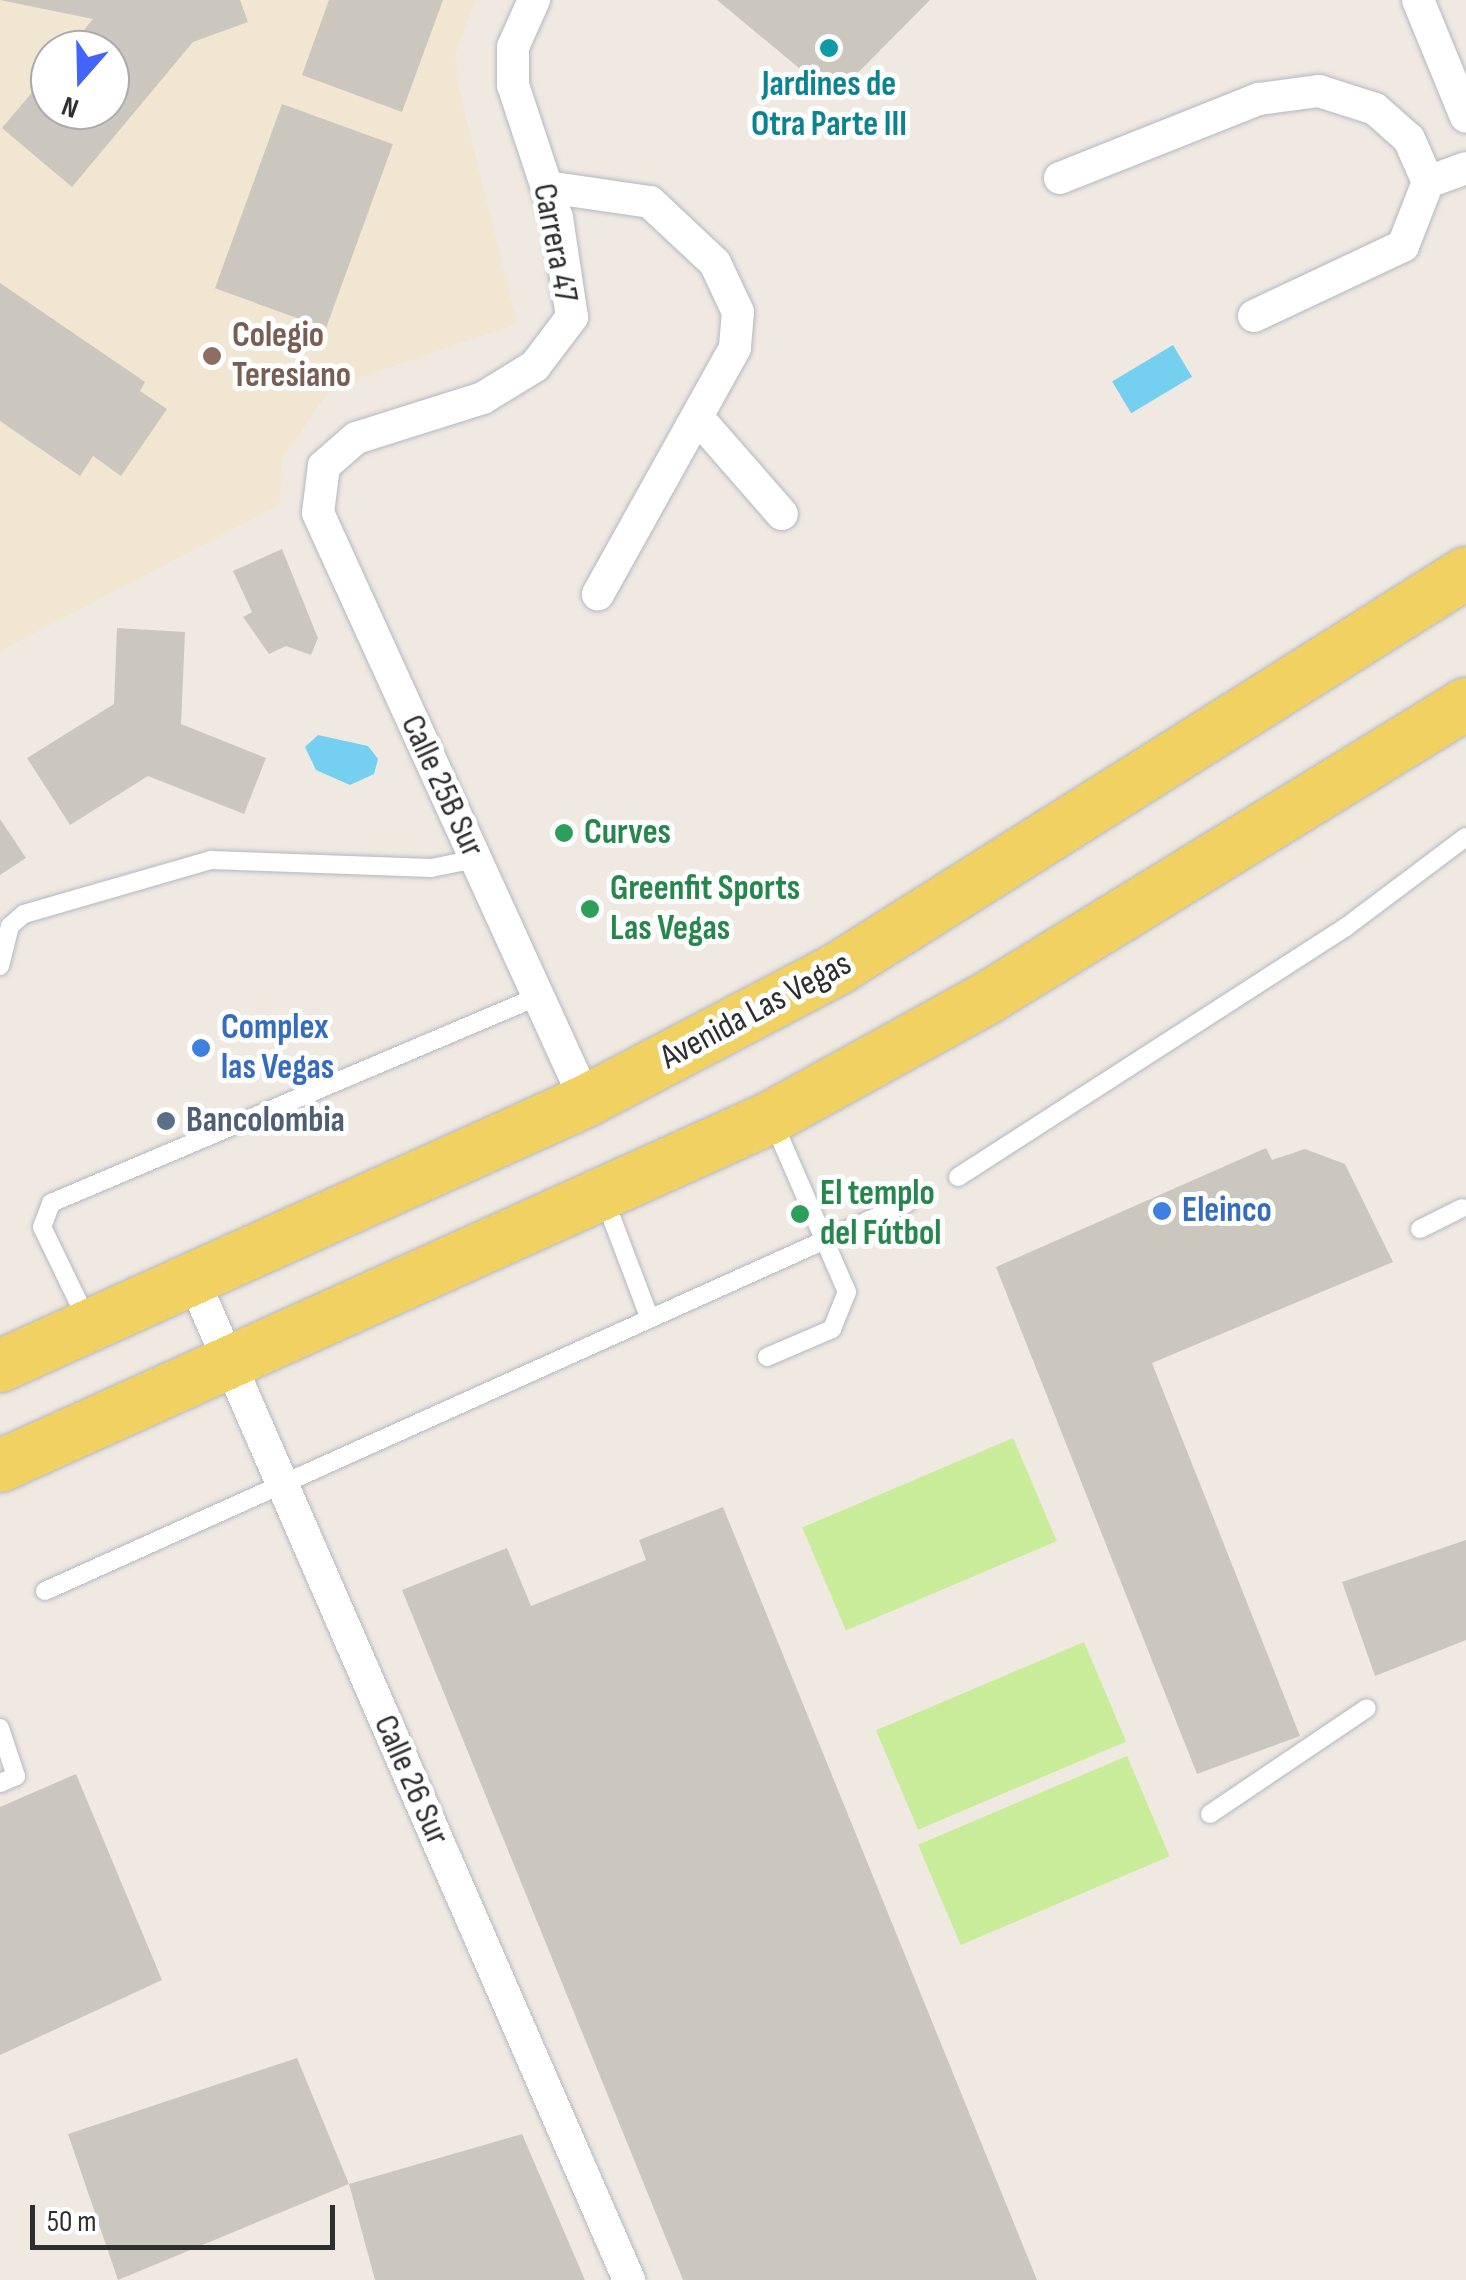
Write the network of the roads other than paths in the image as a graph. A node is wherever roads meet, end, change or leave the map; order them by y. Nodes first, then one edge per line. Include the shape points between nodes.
1 (534, 0) edge
2 (1418, 0) edge
3 (1466, 117) edge
4 (1466, 168) edge
5 (1060, 178) dead end
6 (1428, 182) junction
7 (546, 187) junction
8 (1254, 316) dead end
9 (699, 419) junction
10 (324, 466) joint
11 (782, 514) dead end
12 (1466, 572) edge
13 (598, 594) dead end
14 (1466, 704) edge
15 (1466, 837) edge
16 (476, 858) junction
17 (0, 966) edge
18 (539, 996) junction
19 (586, 1101) junction
20 (770, 1118) junction
21 (958, 1178) dead end
22 (604, 1197) junction
23 (907, 1203) dead end
24 (1462, 1208) dead end
25 (1420, 1229) dead end
26 (830, 1238) junction
27 (194, 1279) junction
28 (650, 1319) junction
29 (90, 1326) junction
30 (767, 1357) dead end
31 (230, 1365) junction
32 (0, 1366) edge
33 (0, 1466) edge
34 (282, 1484) junction
35 (45, 1591) dead end
36 (1367, 1708) dead end
37 (0, 1728) edge
38 (0, 1783) edge
39 (1210, 1814) dead end
40 (629, 2280) edge

1 - 7 street, Carrera 47 via 513,47 514,84
2 - 3 street
4 - 6 street
5 - 6 street via 1260,99 1319,91 1375,109 1409,139
6 - 8 street via 1403,246
7 - 9 street via 650,202 715,263 738,312 735,348
7 - 10 street, Carrera 47 via 572,317 535,366 482,398 356,438
9 - 11 street
9 - 13 street
10 - 16 street, Calle 25B Sur via 318,513
12 - 19 main road, Avenida Las Vegas via 886,940
14 - 20 main road via 989,997
15 - 21 lane via 1346,927
16 - 17 lane via 431,868 211,860 24,914 10,926
16 - 18 street, Calle 25B Sur
18 - 19 street, Calle 25B Sur
18 - 29 lane via 51,1203 42,1227
19 - 27 main road, Avenida Las Vegas
20 - 22 main road
20 - 26 lane
22 - 28 lane
22 - 31 main road
23 - 26 lane
24 - 25 lane
26 - 28 lane
26 - 30 lane via 844,1316
27 - 29 main road, Avenida Las Vegas
27 - 31 street, Calle 26 Sur
28 - 34 lane
29 - 32 main road, Avenida Las Vegas
31 - 33 main road
31 - 34 street, Calle 26 Sur
34 - 35 lane
34 - 40 street, Calle 26 Sur
36 - 39 lane
37 - 38 lane via 16,1776

